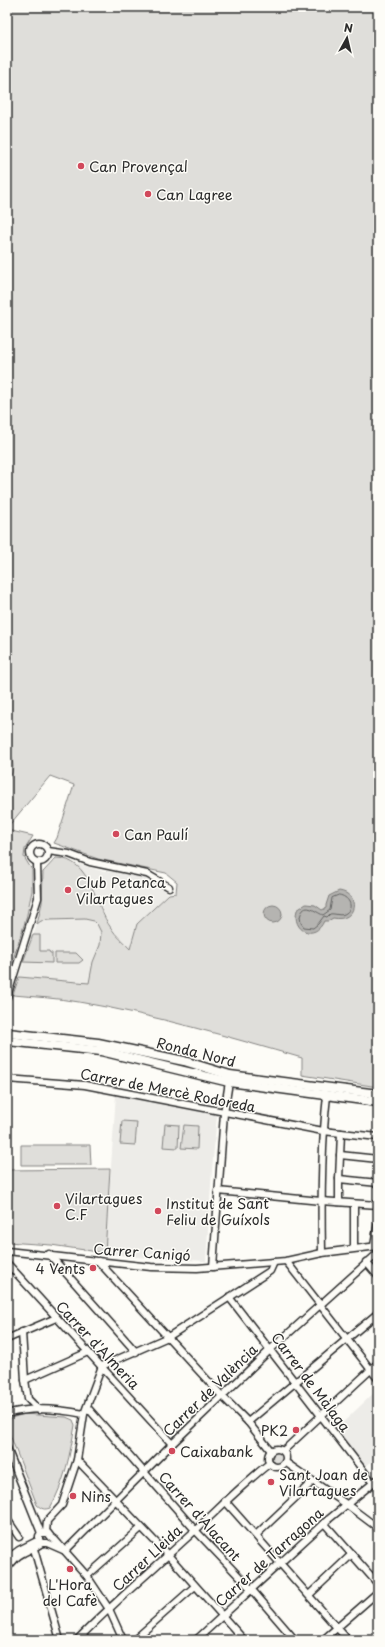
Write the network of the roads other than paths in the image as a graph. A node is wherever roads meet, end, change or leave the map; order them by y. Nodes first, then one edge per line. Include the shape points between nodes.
1 (48, 850) junction
2 (37, 863) junction
3 (169, 887) dead end
4 (7, 998) edge
5 (7, 1037) edge
6 (7, 1079) edge
7 (228, 1082) junction
8 (378, 1094) edge
9 (327, 1096) junction
10 (378, 1102) edge
11 (224, 1113) junction
12 (323, 1131) junction
13 (341, 1133) junction
14 (378, 1137) edge
15 (340, 1155) junction
16 (378, 1159) edge
17 (339, 1179) junction
18 (378, 1183) edge
19 (218, 1191) junction
20 (321, 1201) junction
21 (339, 1202) junction
22 (354, 1204) junction
23 (378, 1205) edge
24 (378, 1222) edge
25 (376, 1246) edge
26 (354, 1248) junction
27 (8, 1252) edge
28 (322, 1253) junction
29 (378, 1253) edge
30 (49, 1254) junction
31 (98, 1261) junction
32 (286, 1261) junction
33 (274, 1262) junction
34 (366, 1262) junction
35 (7, 1263) edge
36 (213, 1267) junction
37 (378, 1276) edge
38 (229, 1297) junction
39 (319, 1306) junction
40 (378, 1313) edge
41 (56, 1318) junction
42 (22, 1332) junction
43 (168, 1337) junction
44 (7, 1339) edge
45 (347, 1339) junction
46 (271, 1349) junction
47 (88, 1352) junction
48 (136, 1352) junction
49 (378, 1363) edge
50 (102, 1366) junction
51 (371, 1370) junction
52 (25, 1380) junction
53 (378, 1380) edge
54 (295, 1381) junction
55 (222, 1396) junction
56 (38, 1410) junction
57 (85, 1410) junction
58 (7, 1414) edge
59 (322, 1416) junction
60 (248, 1422) junction
61 (172, 1444) junction
62 (7, 1448) edge
63 (271, 1451) junction
64 (283, 1451) junction
65 (77, 1460) junction
66 (270, 1462) junction
67 (285, 1462) junction
68 (144, 1473) junction
69 (312, 1481) junction
70 (376, 1481) edge
71 (116, 1501) junction
72 (224, 1501) junction
73 (346, 1504) junction
74 (7, 1518) edge
75 (324, 1523) junction
76 (141, 1528) junction
77 (378, 1528) edge
78 (195, 1530) junction
79 (256, 1535) junction
80 (19, 1537) dead end
81 (43, 1538) junction
82 (34, 1550) junction
83 (65, 1551) junction
84 (352, 1554) junction
85 (168, 1555) junction
86 (7, 1559) edge
87 (280, 1563) junction
88 (7, 1568) edge
89 (87, 1576) junction
90 (378, 1584) edge
91 (195, 1586) junction
92 (252, 1590) junction
93 (378, 1592) edge
94 (309, 1595) junction
95 (109, 1609) junction
96 (222, 1616) junction
97 (338, 1628) junction
98 (60, 1640) edge
99 (77, 1640) edge
100 (123, 1640) edge
101 (134, 1640) edge
102 (196, 1640) edge
103 (244, 1640) edge
104 (295, 1640) edge
105 (323, 1640) edge
106 (348, 1640) edge

1 - 2 street via 45,861
1 - 2 street via 41,844 32,846 30,856
1 - 3 street via 147,874
2 - 4 street via 38,898
5 - 7 street, Ronda Nord via 101,1051
5 - 8 street, Ronda Nord via 98,1043 184,1061 230,1075
6 - 11 street, Carrer de Mercè Rodoreda via 85,1085
7 - 9 street, Ronda Nord
7 - 11 street
9 - 10 street, Ronda Nord
9 - 12 street
11 - 12 street, Carrer de Mercè Rodoreda
11 - 19 street
12 - 13 street, Carrer de Mercè Rodoreda
12 - 20 street
13 - 14 street, Carrer de Mercè Rodoreda
13 - 15 street
15 - 16 street
15 - 17 street
17 - 18 street
17 - 21 street
19 - 20 street
19 - 36 street
20 - 21 street
20 - 28 street
21 - 22 street
22 - 23 street
22 - 26 street
24 - 25 street
25 - 26 street, Carrer Canigó
26 - 28 street, Carrer Canigó
27 - 30 street, Carrer Canigó
28 - 32 street, Carrer Canigó
29 - 34 street, Carrer de València
30 - 31 street, Carrer Canigó
30 - 48 street
31 - 36 street, Carrer Canigó via 151,1267
31 - 43 street
32 - 33 street, Carrer Canigó
32 - 39 street
33 - 36 street, Carrer Canigó
33 - 38 street via 270,1271
34 - 37 street
34 - 39 street, Carrer de València
35 - 41 street, Carrer d'Almeria
38 - 43 street
38 - 46 street, Carrer de Màlaga
39 - 45 street
39 - 46 street, Carrer de València
40 - 45 street
41 - 42 street
41 - 47 street, Carrer d'Almeria
42 - 44 street
42 - 52 street
43 - 48 street
43 - 55 street
45 - 51 street
45 - 54 street
46 - 54 street, Carrer de Màlaga
46 - 55 street, Carrer de València
47 - 50 street, Carrer d'Almeria
47 - 52 street
48 - 50 street
49 - 51 street
50 - 57 street
50 - 61 street, Carrer d'Almeria
51 - 53 street
51 - 59 street
52 - 56 street via 28,1399
54 - 59 street, Carrer de Màlaga
54 - 60 street
55 - 60 street
55 - 61 street, Carrer de València
56 - 57 street
56 - 58 street via 21,1409
57 - 65 street
57 - 68 street, Carrer d'Alacant
59 - 64 street
59 - 70 street, Carrer de Màlaga
60 - 63 street
61 - 68 street, Carrer de València
62 - 81 street
63 - 64 street
63 - 66 street via 268,1457
64 - 67 street via 286,1456
65 - 71 street
65 - 81 street via 62,1505 47,1521
66 - 67 street via 277,1467
66 - 72 street, Carrer Lleida
67 - 69 street
68 - 71 street, Carrer de València
68 - 78 street, Carrer d'Alacant
69 - 73 street
69 - 79 street
70 - 73 street, Carrer de Tarragona
71 - 76 street
71 - 83 street, Carrer de València
72 - 78 street, Carrer Lleida
72 - 79 street
73 - 75 street, Carrer de Tarragona
73 - 77 street
74 - 80 street
75 - 84 street
75 - 87 street, Carrer de Tarragona
76 - 85 street
76 - 89 street
78 - 85 street, Carrer Lleida
78 - 92 street, Carrer d'Alacant
79 - 87 street
81 - 82 street
81 - 83 street
81 - 83 street via 50,1541 51,1537
81 - 86 street
82 - 88 street via 16,1558
82 - 98 street
83 - 89 street
84 - 90 street
84 - 94 street
85 - 91 street
85 - 95 street, Carrer Lleida
87 - 92 street, Carrer de Tarragona
87 - 94 street
89 - 95 street
91 - 96 street
91 - 101 street
92 - 96 street, Carrer de Tarragona
92 - 104 street, Carrer d'Alacant
93 - 97 street
94 - 97 street
95 - 99 street, Carrer Lleida
95 - 100 street
96 - 102 street, Carrer de Tarragona
96 - 103 street
97 - 105 street
97 - 106 street

